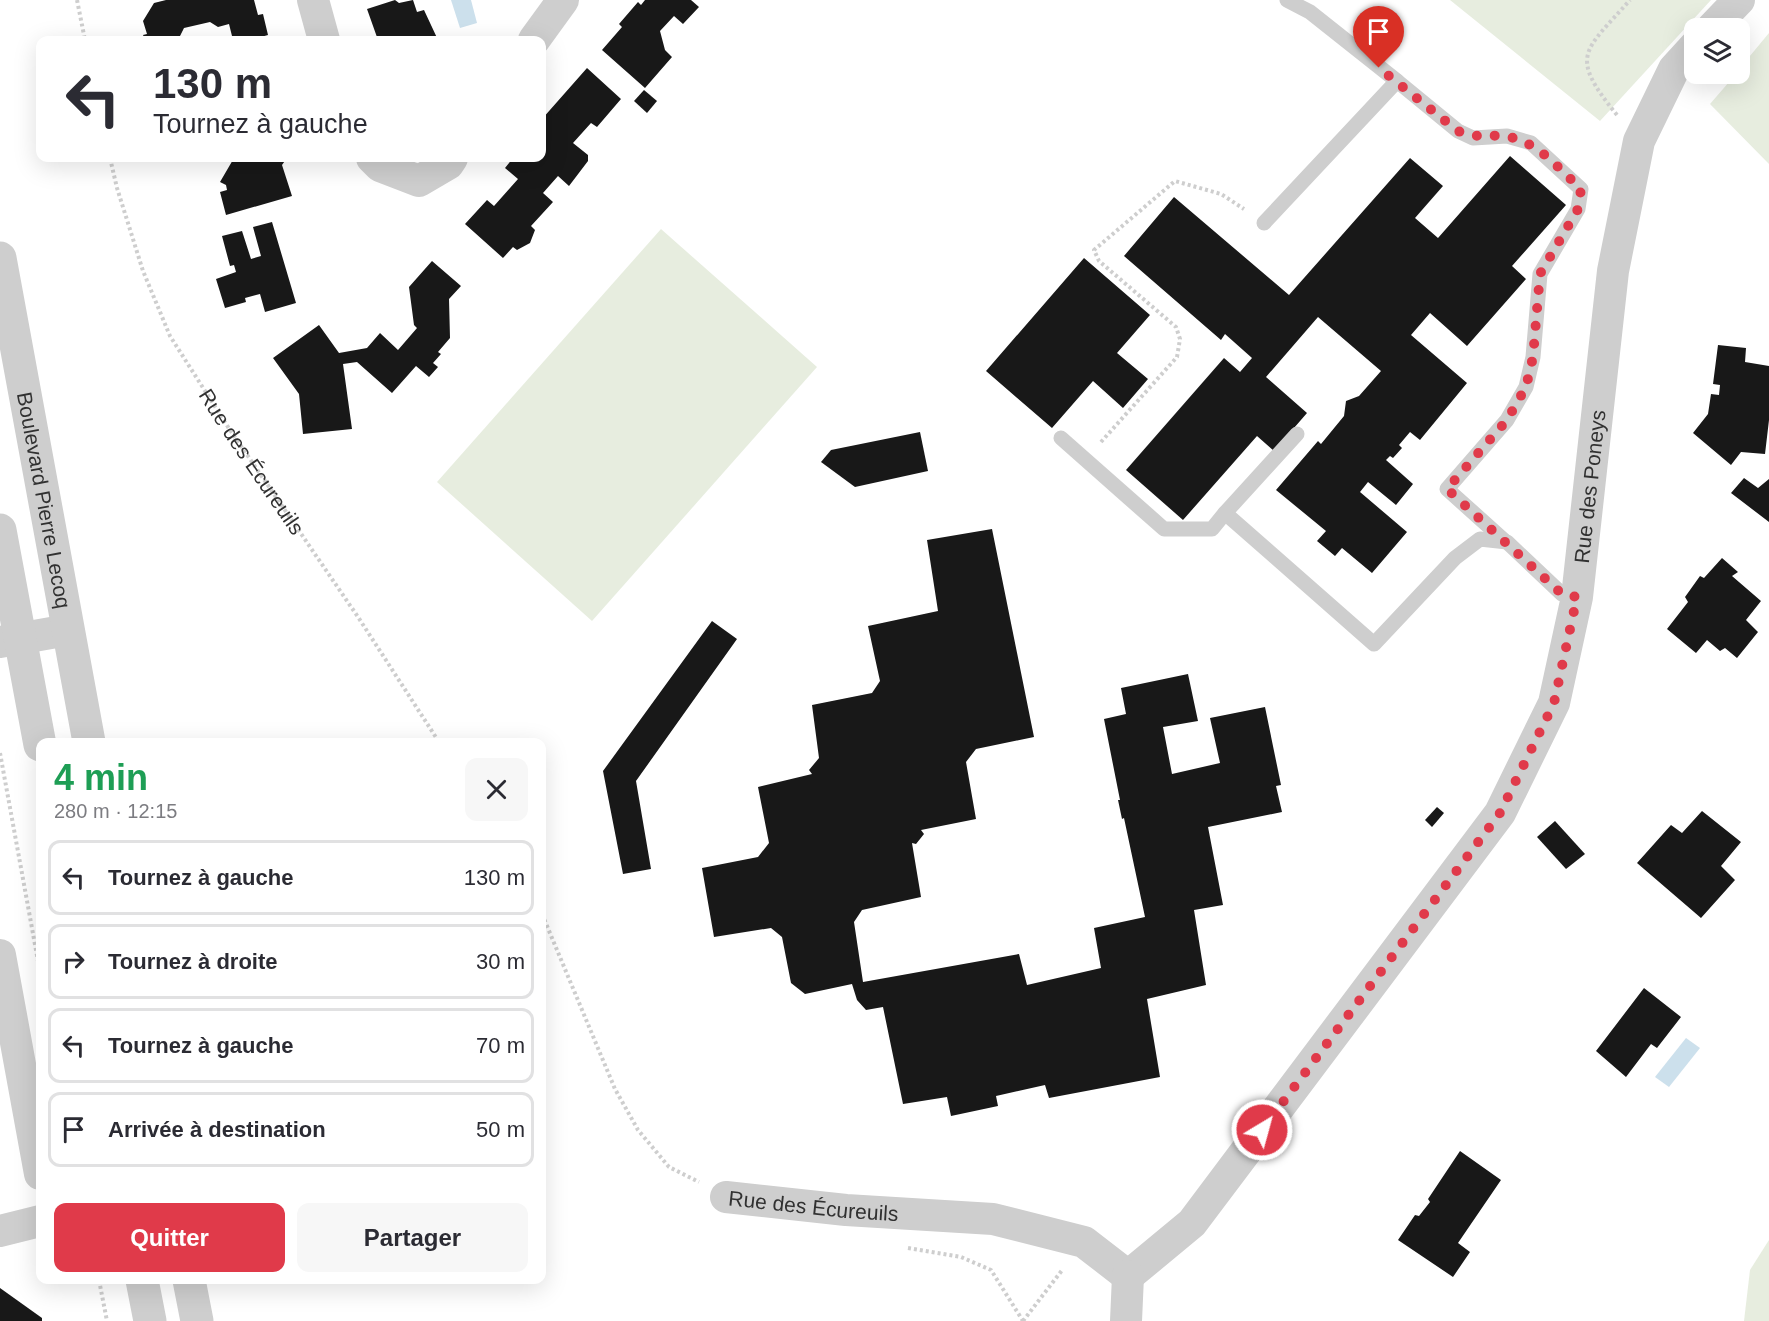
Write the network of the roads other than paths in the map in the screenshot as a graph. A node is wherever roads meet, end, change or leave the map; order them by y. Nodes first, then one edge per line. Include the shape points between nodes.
1 (313, 0) edge
2 (563, 0) edge
3 (1287, 0) edge
4 (1739, 0) edge
5 (1722, 18) edge
6 (323, 36) edge
7 (537, 36) edge
8 (1684, 58) edge
9 (1397, 81) junction
10 (376, 162) edge
11 (449, 162) edge
12 (1264, 223) road end
13 (0, 258) edge
14 (1297, 434) dead end
15 (1061, 438) dead end
16 (1225, 513) junction
17 (0, 530) edge
18 (1506, 542) junction
19 (1577, 597) junction
20 (68, 630) junction
21 (10, 640) edge
22 (38, 738) edge
23 (87, 738) edge
24 (0, 955) edge
25 (36, 1152) edge
26 (726, 1197) road end
27 (36, 1222) edge
28 (0, 1231) edge
29 (1128, 1276) junction
30 (143, 1284) edge
31 (190, 1284) edge
32 (150, 1321) edge
33 (197, 1321) edge
34 (1126, 1321) edge

1 - 6 street
2 - 7 street
3 - 9 lane via 1310,12
4 - 5 street
8 - 19 street, Rue des Poneys via 1674,69 1639,141 1613,271
9 - 12 lane
9 - 18 lane via 1458,131 1473,138 1507,136 1531,143 1581,189 1578,209 1540,274 1533,357 1526,387 1507,420 1447,489
10 - 11 street via 419,181
13 - 20 street, Boulevard Pierre Lecoq
14 - 16 lane
15 - 16 lane via 1164,529 1212,529
16 - 18 lane via 1374,644 1455,558 1480,539
17 - 21 street
18 - 19 lane via 1562,594
19 - 29 street, Rue des Poneys via 1554,703 1500,813 1192,1223
20 - 21 street
20 - 23 street, Boulevard Pierre Lecoq
21 - 22 street
24 - 25 street
26 - 29 street, Rue des Écureuils via 993,1219 1084,1242
27 - 28 street
29 - 34 street
30 - 32 street
31 - 33 street

